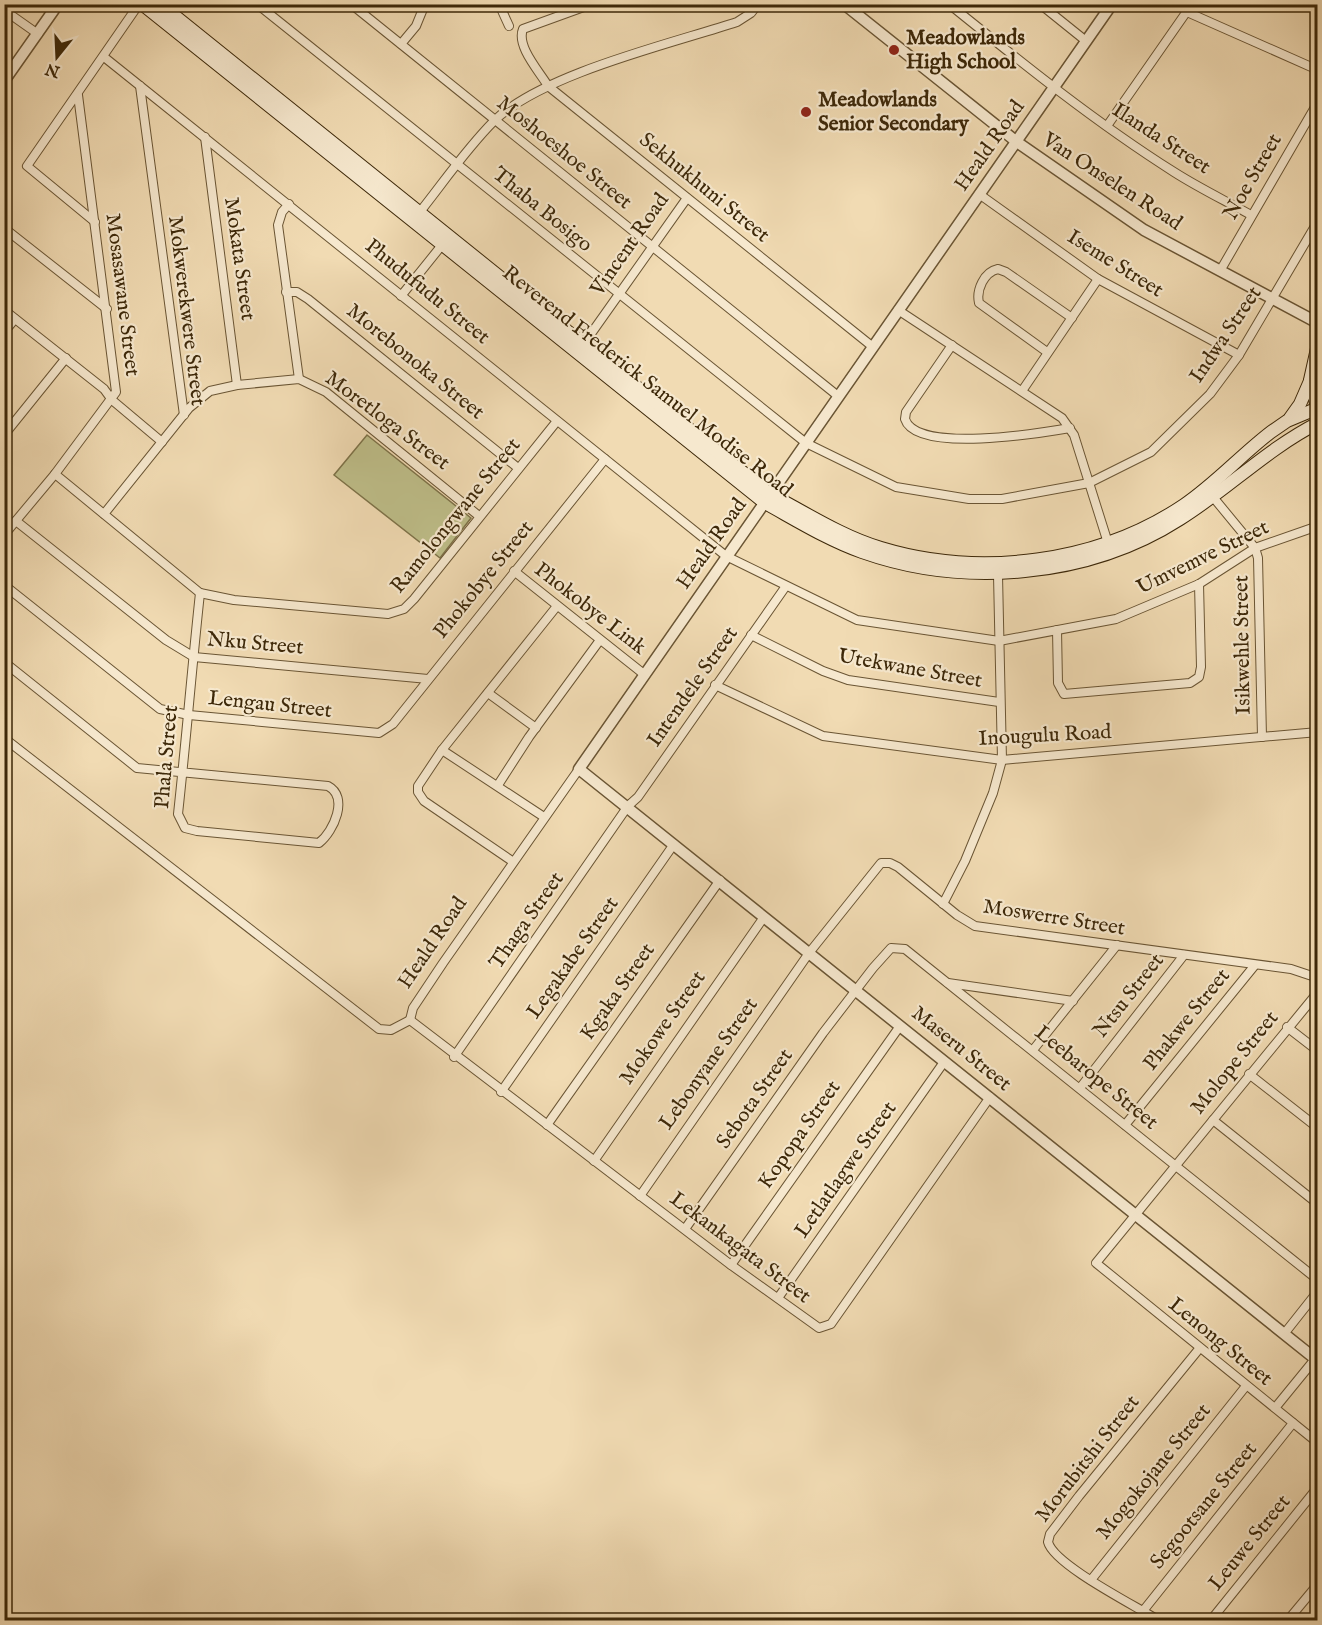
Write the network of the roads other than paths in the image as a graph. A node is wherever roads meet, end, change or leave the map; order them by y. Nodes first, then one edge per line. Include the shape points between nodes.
1 (58, 4) edge
2 (141, 4) edge
3 (160, 4) edge
4 (257, 4) edge
5 (351, 4) edge
6 (425, 4) edge
7 (499, 4) edge
8 (591, 4) edge
9 (758, 4) edge
10 (844, 4) edge
11 (949, 4) edge
12 (1040, 4) edge
13 (1112, 4) edge
14 (1190, 8) edge
15 (4, 10) edge
16 (509, 26) dead end
17 (38, 34) junction
18 (1086, 41) junction
19 (400, 44) junction
20 (104, 57) junction
21 (1317, 70) edge
22 (5, 80) edge
23 (140, 86) junction
24 (548, 86) junction
25 (1054, 88) junction
26 (78, 94) junction
27 (1317, 102) edge
28 (495, 121) junction
29 (1107, 126) junction
30 (205, 137) junction
31 (1017, 142) junction
32 (458, 165) junction
33 (979, 195) junction
34 (687, 198) junction
35 (289, 204) junction
36 (419, 213) junction
37 (1251, 215) junction
38 (1317, 221) edge
39 (95, 222) junction
40 (4, 228) edge
41 (442, 245) junction
42 (652, 246) junction
43 (1220, 271) junction
44 (1098, 279) junction
45 (286, 292) junction
46 (619, 294) junction
47 (401, 296) junction
48 (1273, 298) junction
49 (107, 309) junction
50 (4, 310) edge
51 (898, 310) junction
52 (1072, 318) junction
53 (15, 319) junction
54 (1317, 323) edge
55 (4, 332) edge
56 (1317, 344) edge
57 (583, 345) junction
58 (952, 345) junction
59 (873, 347) junction
60 (1047, 352) junction
61 (1239, 355) junction
62 (66, 358) junction
63 (299, 379) junction
64 (1310, 380) junction
65 (237, 385) junction
66 (1022, 391) junction
67 (838, 396) junction
68 (112, 400) junction
69 (1317, 409) edge
70 (184, 415) junction
71 (557, 421) junction
72 (1287, 421) junction
73 (1317, 423) edge
74 (1070, 428) junction
75 (4, 435) edge
76 (162, 442) junction
77 (806, 443) junction
78 (605, 459) junction
79 (518, 468) junction
80 (55, 474) junction
81 (1089, 483) junction
82 (1213, 497) junction
83 (768, 498) junction
84 (104, 514) junction
85 (479, 516) junction
86 (16, 521) junction
87 (1317, 526) edge
88 (4, 535) edge
89 (1108, 543) junction
90 (1255, 548) junction
91 (726, 556) junction
92 (514, 571) junction
93 (998, 575) junction
94 (1199, 584) junction
95 (4, 585) edge
96 (786, 586) junction
97 (200, 593) junction
98 (557, 606) junction
99 (1058, 630) junction
100 (751, 635) junction
101 (600, 640) junction
102 (999, 641) junction
103 (194, 657) junction
104 (4, 663) edge
105 (645, 675) junction
106 (428, 679) junction
107 (715, 685) junction
108 (488, 693) junction
109 (999, 702) junction
110 (189, 715) junction
111 (393, 724) joint
112 (536, 728) junction
113 (1317, 732) edge
114 (1263, 736) junction
115 (4, 738) edge
116 (442, 750) junction
117 (1002, 760) junction
118 (579, 769) junction
119 (183, 771) junction
120 (498, 785) junction
121 (628, 806) junction
122 (543, 817) junction
123 (674, 844) junction
124 (512, 861) junction
125 (720, 880) junction
126 (943, 903) junction
127 (764, 917) junction
128 (1117, 945) junction
129 (809, 953) junction
130 (1185, 955) junction
131 (1255, 965) junction
132 (1317, 978) edge
133 (947, 983) junction
134 (856, 990) junction
135 (1317, 992) edge
136 (1073, 1001) junction
137 (410, 1020) junction
138 (900, 1026) junction
139 (1287, 1027) junction
140 (1033, 1050) junction
141 (1317, 1051) edge
142 (454, 1057) junction
143 (944, 1062) junction
144 (1250, 1074) junction
145 (1080, 1088) junction
146 (501, 1092) junction
147 (990, 1097) junction
148 (1214, 1119) junction
149 (547, 1125) junction
150 (1125, 1125) junction
151 (1317, 1128) edge
152 (594, 1161) junction
153 (1175, 1165) junction
154 (640, 1196) junction
155 (1317, 1204) edge
156 (1135, 1214) junction
157 (685, 1229) junction
158 (731, 1265) junction
159 (1100, 1269) joint
160 (1317, 1280) edge
161 (1317, 1291) edge
162 (777, 1298) junction
163 (1284, 1334) junction
164 (1199, 1349) junction
165 (1316, 1360) edge
166 (1246, 1386) junction
167 (1275, 1408) junction
168 (1293, 1423) junction
169 (1317, 1443) edge
170 (1317, 1487) edge
171 (1090, 1581) junction
172 (1317, 1584) edge
173 (1143, 1611) junction
174 (1158, 1620) edge
175 (1211, 1620) edge
176 (1288, 1620) edge

1 - 17 street
2 - 20 street
2 - 41 main road, Reverend Frederick Samuel Modise Road
3 - 36 main road, Reverend Frederick Samuel Modise Road
4 - 32 street, Thaba Bosigo
5 - 19 street, Moshoeshoe Street
6 - 19 street via 416,26
7 - 16 street
8 - 24 street, Sekhukhuni Street via 525,28 521,38 524,46
9 - 24 street via 737,22
10 - 31 street, Van Onselen Road
11 - 25 street, Ilanda Street
12 - 18 street
13 - 18 street, Heald Road
14 - 21 street
14 - 29 street
15 - 17 street
17 - 22 street
18 - 25 street, Heald Road
19 - 28 street, Moshoeshoe Street
20 - 23 street, Phudufudu Street
20 - 26 street
23 - 30 street, Phudufudu Street
23 - 70 street, Mokwerekwere Street
24 - 28 street
24 - 34 street, Sekhukhuni Street
25 - 29 street, Ilanda Street
25 - 31 street, Heald Road
26 - 39 street, Mosasawane Street
26 - 39 street via 27,166
27 - 37 street, Noe Street
28 - 32 street
28 - 42 street, Moshoeshoe Street
29 - 37 street, Ilanda Street via 1176,173
30 - 35 street, Phudufudu Street
30 - 65 street, Mokata Street
31 - 33 street, Heald Road
31 - 43 street, Van Onselen Road via 1144,230
32 - 36 street
32 - 46 street, Thaba Bosigo
33 - 44 street, Iseme Street
33 - 51 street, Heald Road
34 - 42 street, Vincent Road
34 - 59 street, Sekhukhuni Street
35 - 45 street, Moretloga Street via 278,225
35 - 47 street, Phudufudu Street
36 - 57 main road, Reverend Frederick Samuel Modise Road
37 - 43 street, Noe Street
38 - 48 street, Indwa Street
39 - 49 street, Mosasawane Street
40 - 49 street
41 - 47 street
41 - 83 main road, Reverend Frederick Samuel Modise Road
42 - 46 street, Vincent Road
42 - 67 street, Moshoeshoe Street
43 - 48 street, Van Onselen Road
44 - 52 street
44 - 61 street, Iseme Street
45 - 63 street, Moretloga Street
45 - 79 street, Morebonoka Street via 297,292 308,299
46 - 57 street, Vincent Road
46 - 77 street, Thaba Bosigo
47 - 71 street, Phudufudu Street
48 - 54 street, Van Onselen Road
48 - 61 street, Indwa Street
49 - 68 street, Mosasawane Street via 116,382
50 - 53 street
51 - 58 street
51 - 59 street, Heald Road
52 - 60 street
52 - 60 street via 1006,272 998,269 989,273 980,287 980,303
53 - 55 street
53 - 62 street
56 - 64 main road
57 - 83 main road, Reverend Frederick Samuel Modise Road
58 - 66 street
58 - 74 street via 906,412 905,419 911,428 942,436 990,439
59 - 67 street, Heald Road
60 - 66 street
61 - 81 street, Indwa Street via 1210,394 1159,445 1138,460
62 - 68 street
62 - 75 street
63 - 65 street, Moretloga Street
63 - 85 street, Moretloga Street via 326,392
64 - 69 main road
64 - 72 main road via 1300,404
65 - 70 street, Moretloga Street via 210,391
66 - 74 street via 1062,418
67 - 77 street, Heald Road
68 - 76 street
68 - 80 street, Mosasawane Street
69 - 72 main road, Reverend Frederick Samuel Modise Road
70 - 76 street, Mokwerekwere Street
71 - 78 street, Phudufudu Street
71 - 79 street, Ramolongwane Street
72 - 89 main road, Reverend Frederick Samuel Modise Road via 1183,506
73 - 82 main road, Reverend Frederick Samuel Modise Road via 1270,452
74 - 81 street
76 - 84 street, Mokwerekwere Street
77 - 81 street, Indwa Street via 896,487 969,499 1002,500
77 - 83 street, Heald Road
78 - 91 street, Phudufudu Street
78 - 92 street, Phokobye Street
79 - 85 street, Ramolongwane Street
80 - 84 street, Ramolongwane Street
80 - 86 street, Mosasawane Street
81 - 89 street
82 - 90 street, Isikwehle Street
82 - 93 main road, Reverend Frederick Samuel Modise Road via 1161,531 1125,547 1065,564
83 - 89 main road, Reverend Frederick Samuel Modise Road via 879,548 983,565
83 - 91 street, Heald Road
83 - 93 main road, Reverend Frederick Samuel Modise Road via 849,547 892,562
84 - 97 street, Ramolongwane Street
85 - 97 street, Ramolongwane Street via 414,599 397,612 244,601
86 - 88 street, Mosasawane Street
86 - 103 street, Nku Street via 166,640
87 - 90 street, Umvemve Street
90 - 94 street, Umvemve Street
90 - 114 street, Isikwehle Street via 1260,579
91 - 96 street, Umvemve Street
91 - 105 street, Heald Road
92 - 98 street, Phokobye Link
92 - 106 street, Phokobye Street
93 - 102 street
94 - 99 street, Umvemve Street via 1123,617
94 - 99 street via 1202,667 1199,677 1190,683 1064,694 1058,683
95 - 110 street, Lengau Street via 153,705
96 - 100 street, Intendele Street
96 - 102 street, Umvemve Street via 857,620
97 - 103 street, Phala Street
98 - 101 street, Phokobye Link
98 - 108 street
99 - 102 street, Umvemve Street
100 - 107 street, Intendele Street
100 - 109 street, Utekwane Street via 848,680
101 - 105 street, Phokobye Link
101 - 112 street
102 - 109 street
103 - 106 street, Nku Street
103 - 110 street, Phala Street
104 - 119 street via 137,768
105 - 118 street, Heald Road
106 - 111 street, Phokobye Street
107 - 117 street, Inougulu Road via 823,736
107 - 121 street, Intendele Street
108 - 112 street
108 - 116 street
109 - 117 street
110 - 111 street, Lengau Street via 374,733
110 - 119 street, Phala Street
112 - 120 street
113 - 114 street, Inougulu Road
114 - 117 street, Inougulu Road
115 - 137 street via 379,1029 391,1029
116 - 120 street
116 - 124 street via 420,781 419,796
117 - 126 street via 969,852
118 - 121 street, Maseru Street
118 - 122 street, Heald Road
119 - 119 street, Phala Street via 328,786 337,796 338,810 329,833 315,843 185,828 178,814
120 - 122 street
121 - 123 street, Maseru Street
121 - 142 street, Thaga Street
122 - 124 street, Heald Road
123 - 125 street, Maseru Street
123 - 146 street, Legakabe Street
124 - 137 street, Heald Road via 413,1008
125 - 127 street, Maseru Street
125 - 149 street, Kgaka Street
126 - 128 street, Moswerre Street via 975,926
126 - 129 street, Moswerre Street via 898,867 881,864
127 - 129 street, Maseru Street
127 - 152 street, Mokowe Street
128 - 130 street, Moswerre Street
128 - 136 street
129 - 134 street, Maseru Street
129 - 154 street, Lebonyane Street
130 - 131 street, Moswerre Street
130 - 145 street, Ntsu Street
131 - 132 street, Moswerre Street via 1291,969
131 - 150 street, Phakwe Street
133 - 134 street, Leebarope Street via 905,949 894,947
133 - 136 street
133 - 140 street, Leebarope Street
134 - 138 street, Maseru Street
134 - 157 street, Sebota Street
135 - 139 street, Molope Street
136 - 140 street
137 - 142 street, Lekankagata Street
138 - 143 street, Maseru Street
138 - 158 street, Kopopa Street
139 - 141 street
139 - 144 street, Molope Street
140 - 145 street, Leebarope Street
142 - 146 street, Lekankagata Street
143 - 147 street, Maseru Street
143 - 162 street, Letlatlagwe Street
144 - 148 street, Molope Street
144 - 151 street
145 - 150 street, Leebarope Street
146 - 149 street, Lekankagata Street
147 - 156 street, Maseru Street
147 - 162 street, Lekankagata Street via 831,1324 815,1327
148 - 153 street, Molope Street
148 - 155 street
149 - 152 street, Lekankagata Street
150 - 153 street, Leebarope Street
152 - 154 street, Lekankagata Street
153 - 156 street, Molope Street
153 - 160 street, Leebarope Street
154 - 157 street, Lekankagata Street
156 - 159 street, Molope Street via 1097,1259
156 - 163 street, Maseru Street
157 - 158 street, Lekankagata Street
158 - 162 street, Lekankagata Street
159 - 164 street, Lenong Street
161 - 163 street
163 - 165 street, Maseru Street
164 - 166 street, Lenong Street
164 - 171 street, Morubitshi Street via 1048,1538 1052,1551
165 - 167 street
166 - 167 street, Lenong Street
166 - 171 street, Mogokojane Street
167 - 168 street, Lenong Street
168 - 169 street, Lenong Street
168 - 173 street, Segootsane Street
170 - 175 street, Leuwe Street
171 - 173 street, Morubitshi Street
172 - 176 street
173 - 174 street, Morubitshi Street

